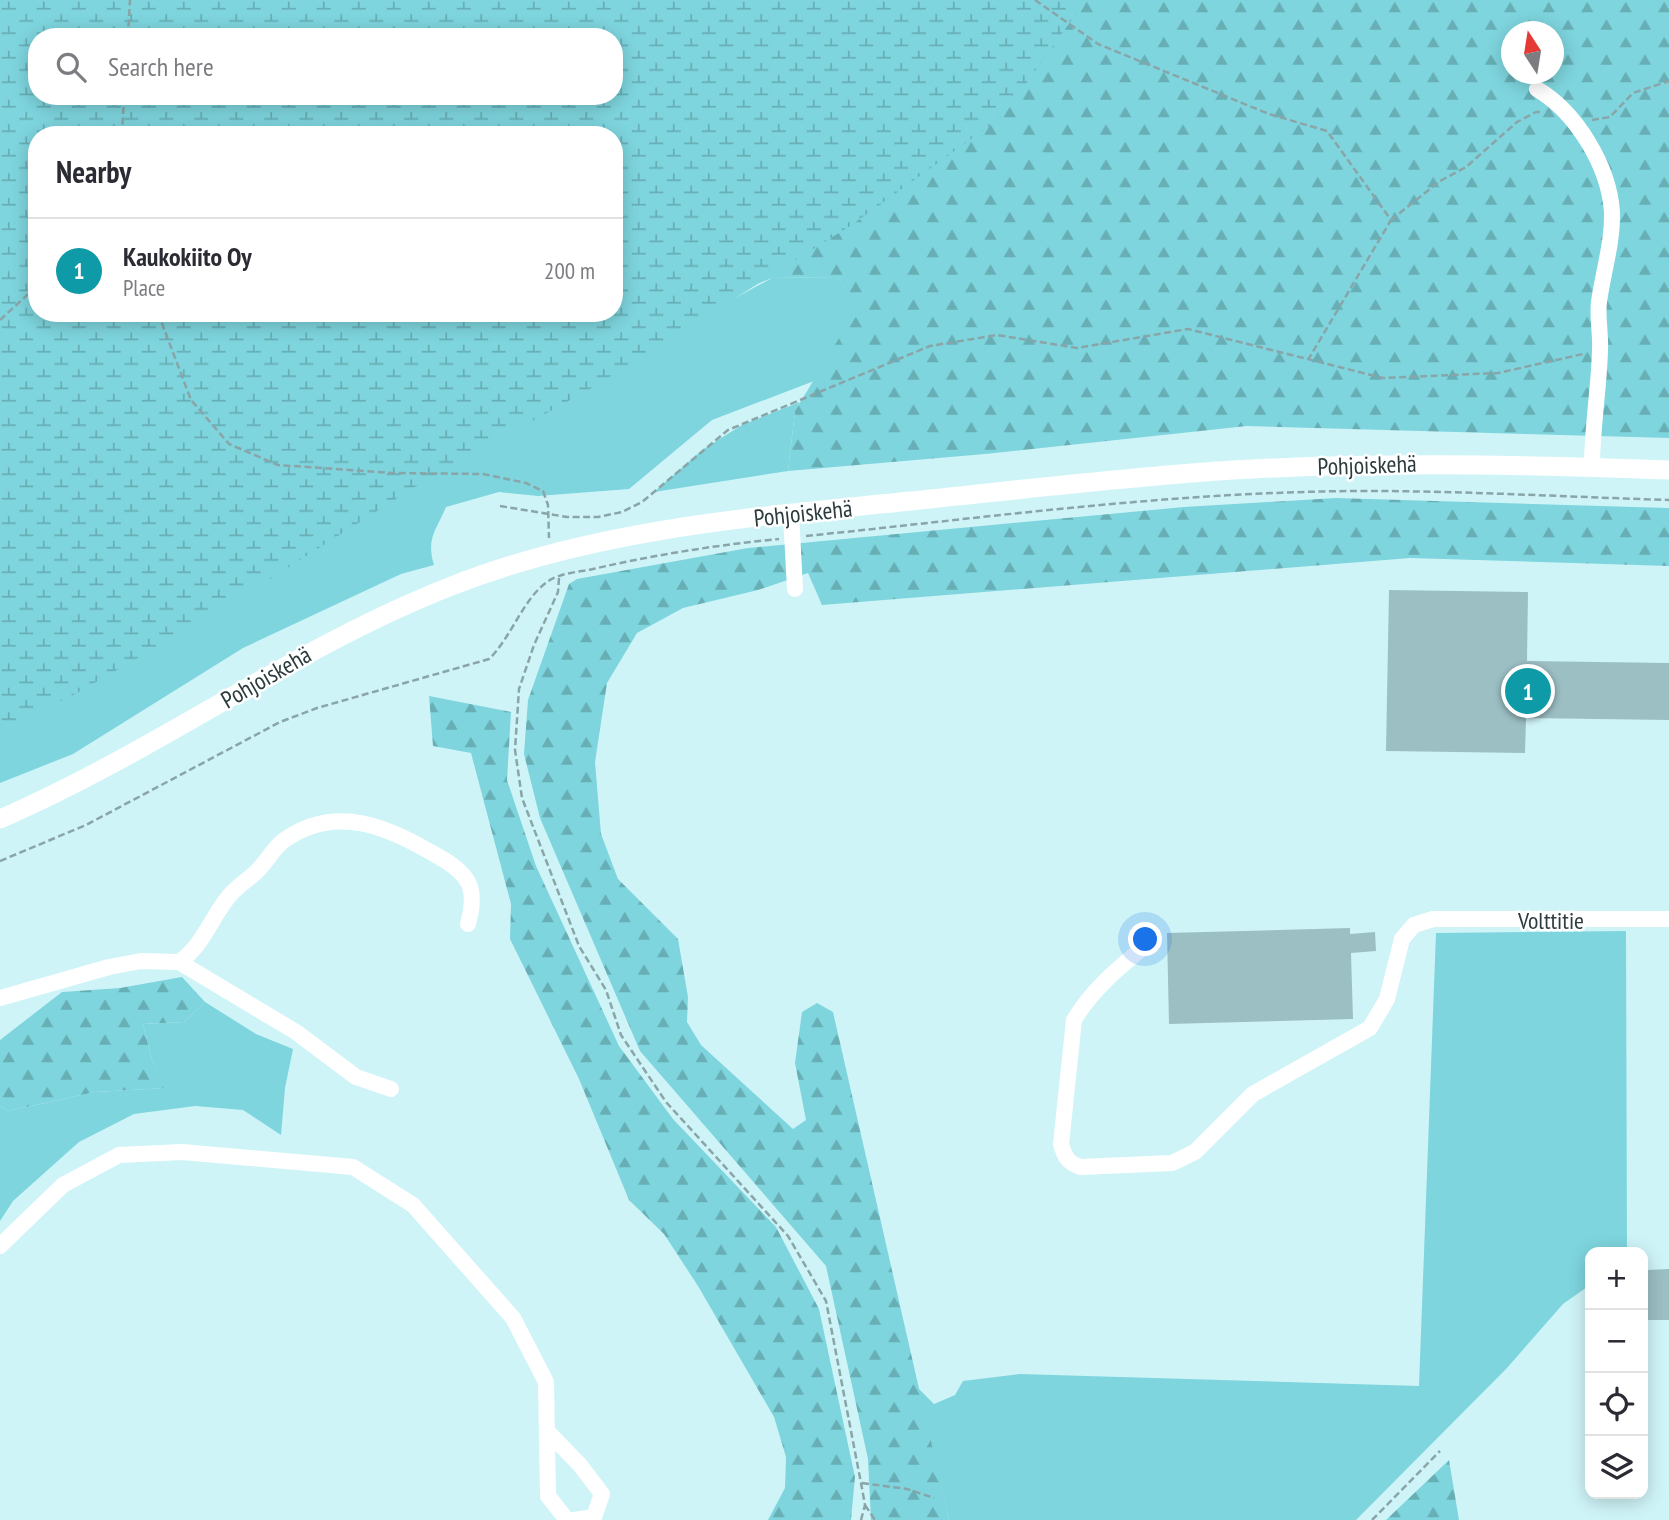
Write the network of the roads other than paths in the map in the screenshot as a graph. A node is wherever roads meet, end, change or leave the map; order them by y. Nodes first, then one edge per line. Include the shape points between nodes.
1 (1537, 89) dead end
2 (1592, 467) junction
3 (1669, 470) edge
4 (790, 514) junction
5 (795, 589) dead end
6 (0, 819) edge
7 (1669, 919) edge
8 (468, 924) dead end
9 (1150, 942) dead end
10 (179, 962) junction
11 (0, 998) edge
12 (390, 1089) dead end
13 (0, 1247) edge
14 (547, 1431) junction
15 (567, 1520) edge
16 (574, 1520) edge

1 - 2 street via 1558,101 1582,129 1612,211 1599,304
2 - 3 main road, Pohjoiskehä
2 - 4 main road, Pohjoiskehä via 1428,463 1231,470
4 - 5 street
4 - 6 main road, Pohjoiskehä via 615,538 516,563 449,587 347,631 136,752
7 - 9 street, Volttitie via 1433,919 1414,925 1402,939 1387,999 1370,1028 1253,1094 1195,1152 1172,1163 1071,1164 1061,1144 1074,1020 1109,977
8 - 10 street via 472,889 460,869 370,825 342,819 310,824 280,843 230,894 201,941
10 - 11 street via 141,961 109,967
10 - 12 street via 296,1032 356,1077
13 - 14 street via 63,1185 119,1155 181,1152 353,1167 413,1205 513,1318 546,1382
14 - 15 street via 548,1496
14 - 16 street via 602,1494 594,1517

